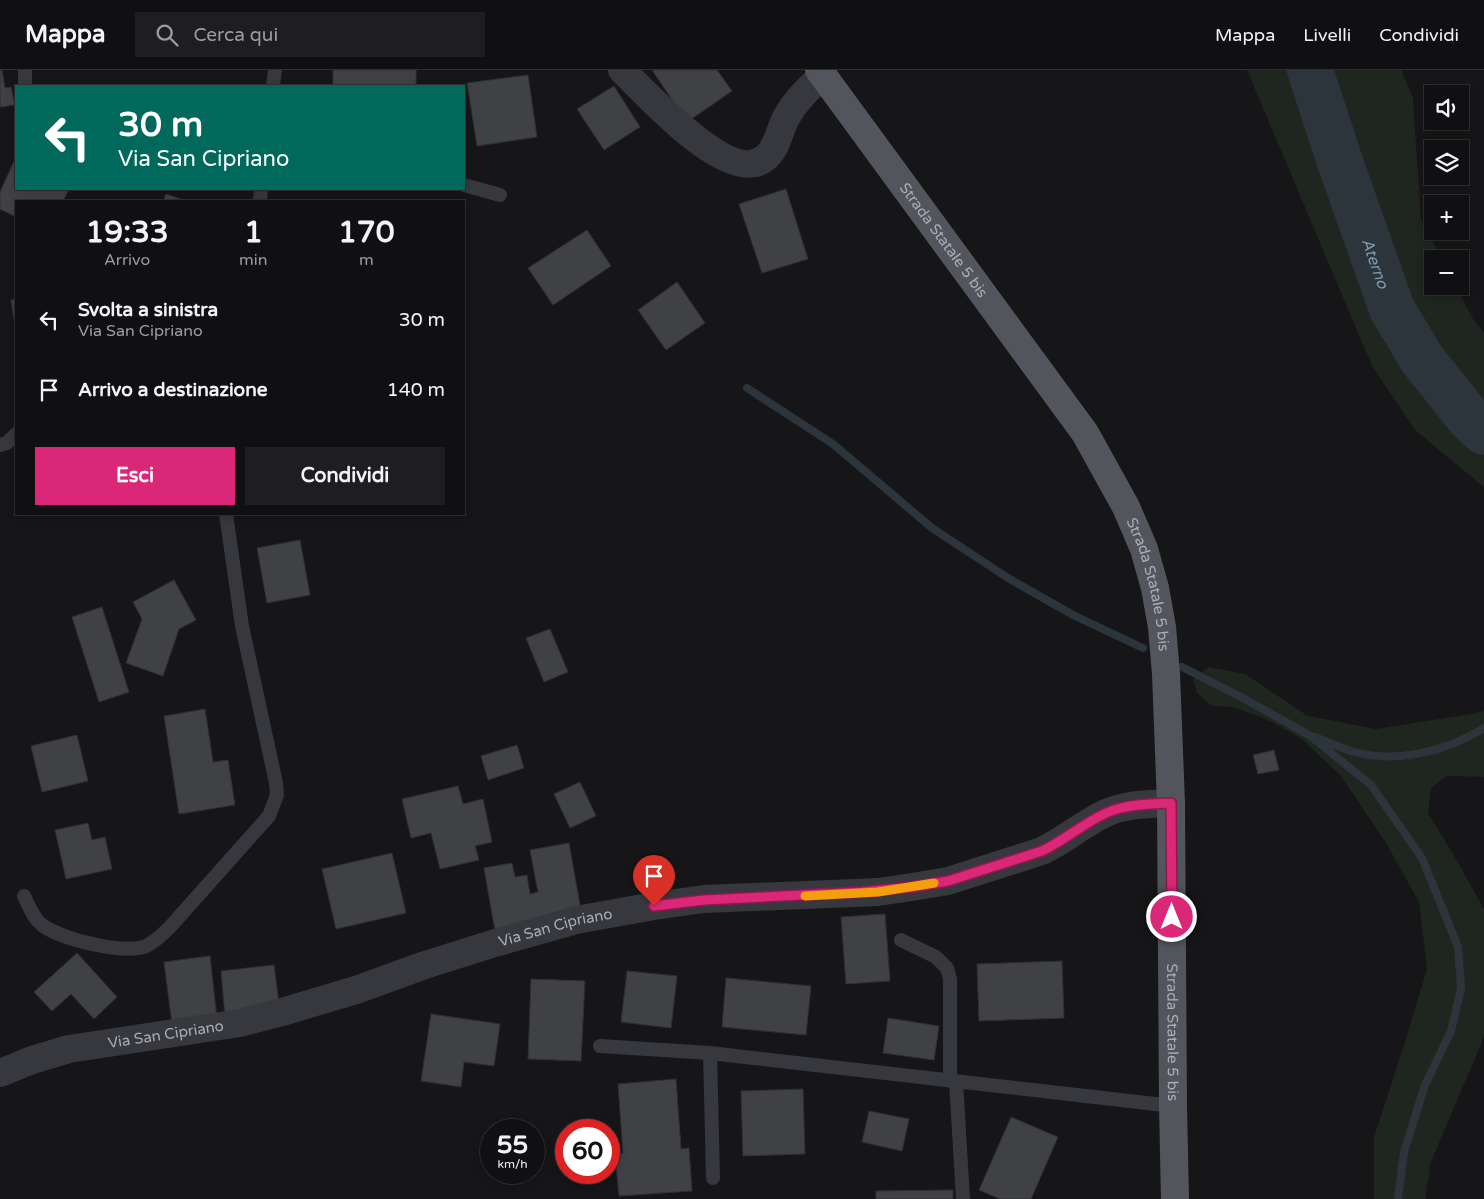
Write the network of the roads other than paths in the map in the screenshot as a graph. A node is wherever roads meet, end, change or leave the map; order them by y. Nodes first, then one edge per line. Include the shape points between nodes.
1 (25, 70) edge
2 (275, 70) edge
3 (622, 70) edge
4 (821, 73) edge
5 (25, 85) edge
6 (273, 85) edge
7 (465, 185) edge
8 (500, 195) dead end
9 (15, 435) edge
10 (0, 446) edge
11 (226, 515) edge
12 (1171, 803) junction
13 (24, 896) dead end
14 (901, 940) dead end
15 (600, 1046) dead end
16 (710, 1053) junction
17 (0, 1074) edge
18 (953, 1081) junction
19 (1173, 1106) junction
20 (713, 1178) dead end
21 (963, 1199) edge
22 (1175, 1199) edge

1 - 5 lane
2 - 6 lane
3 - 4 street via 704,145 737,163 748,165 766,158 794,105
4 - 12 main road, Strada Statale 5 bis via 1085,433 1126,507 1144,549 1162,627
7 - 8 lane
9 - 10 lane
11 - 13 lane via 242,626 276,782 277,795 269,816 170,927 146,946 130,950 112,948 61,934 35,918
12 - 17 street, Via San Cipriano via 1112,811 1042,851 948,881 878,892 704,900 576,920 274,1015 69,1049
12 - 19 main road, Strada Statale 5 bis
14 - 18 lane via 936,957 947,968
15 - 16 lane
16 - 18 lane
16 - 20 lane
18 - 19 lane
18 - 21 lane
19 - 22 main road, Strada Statale 5 bis

